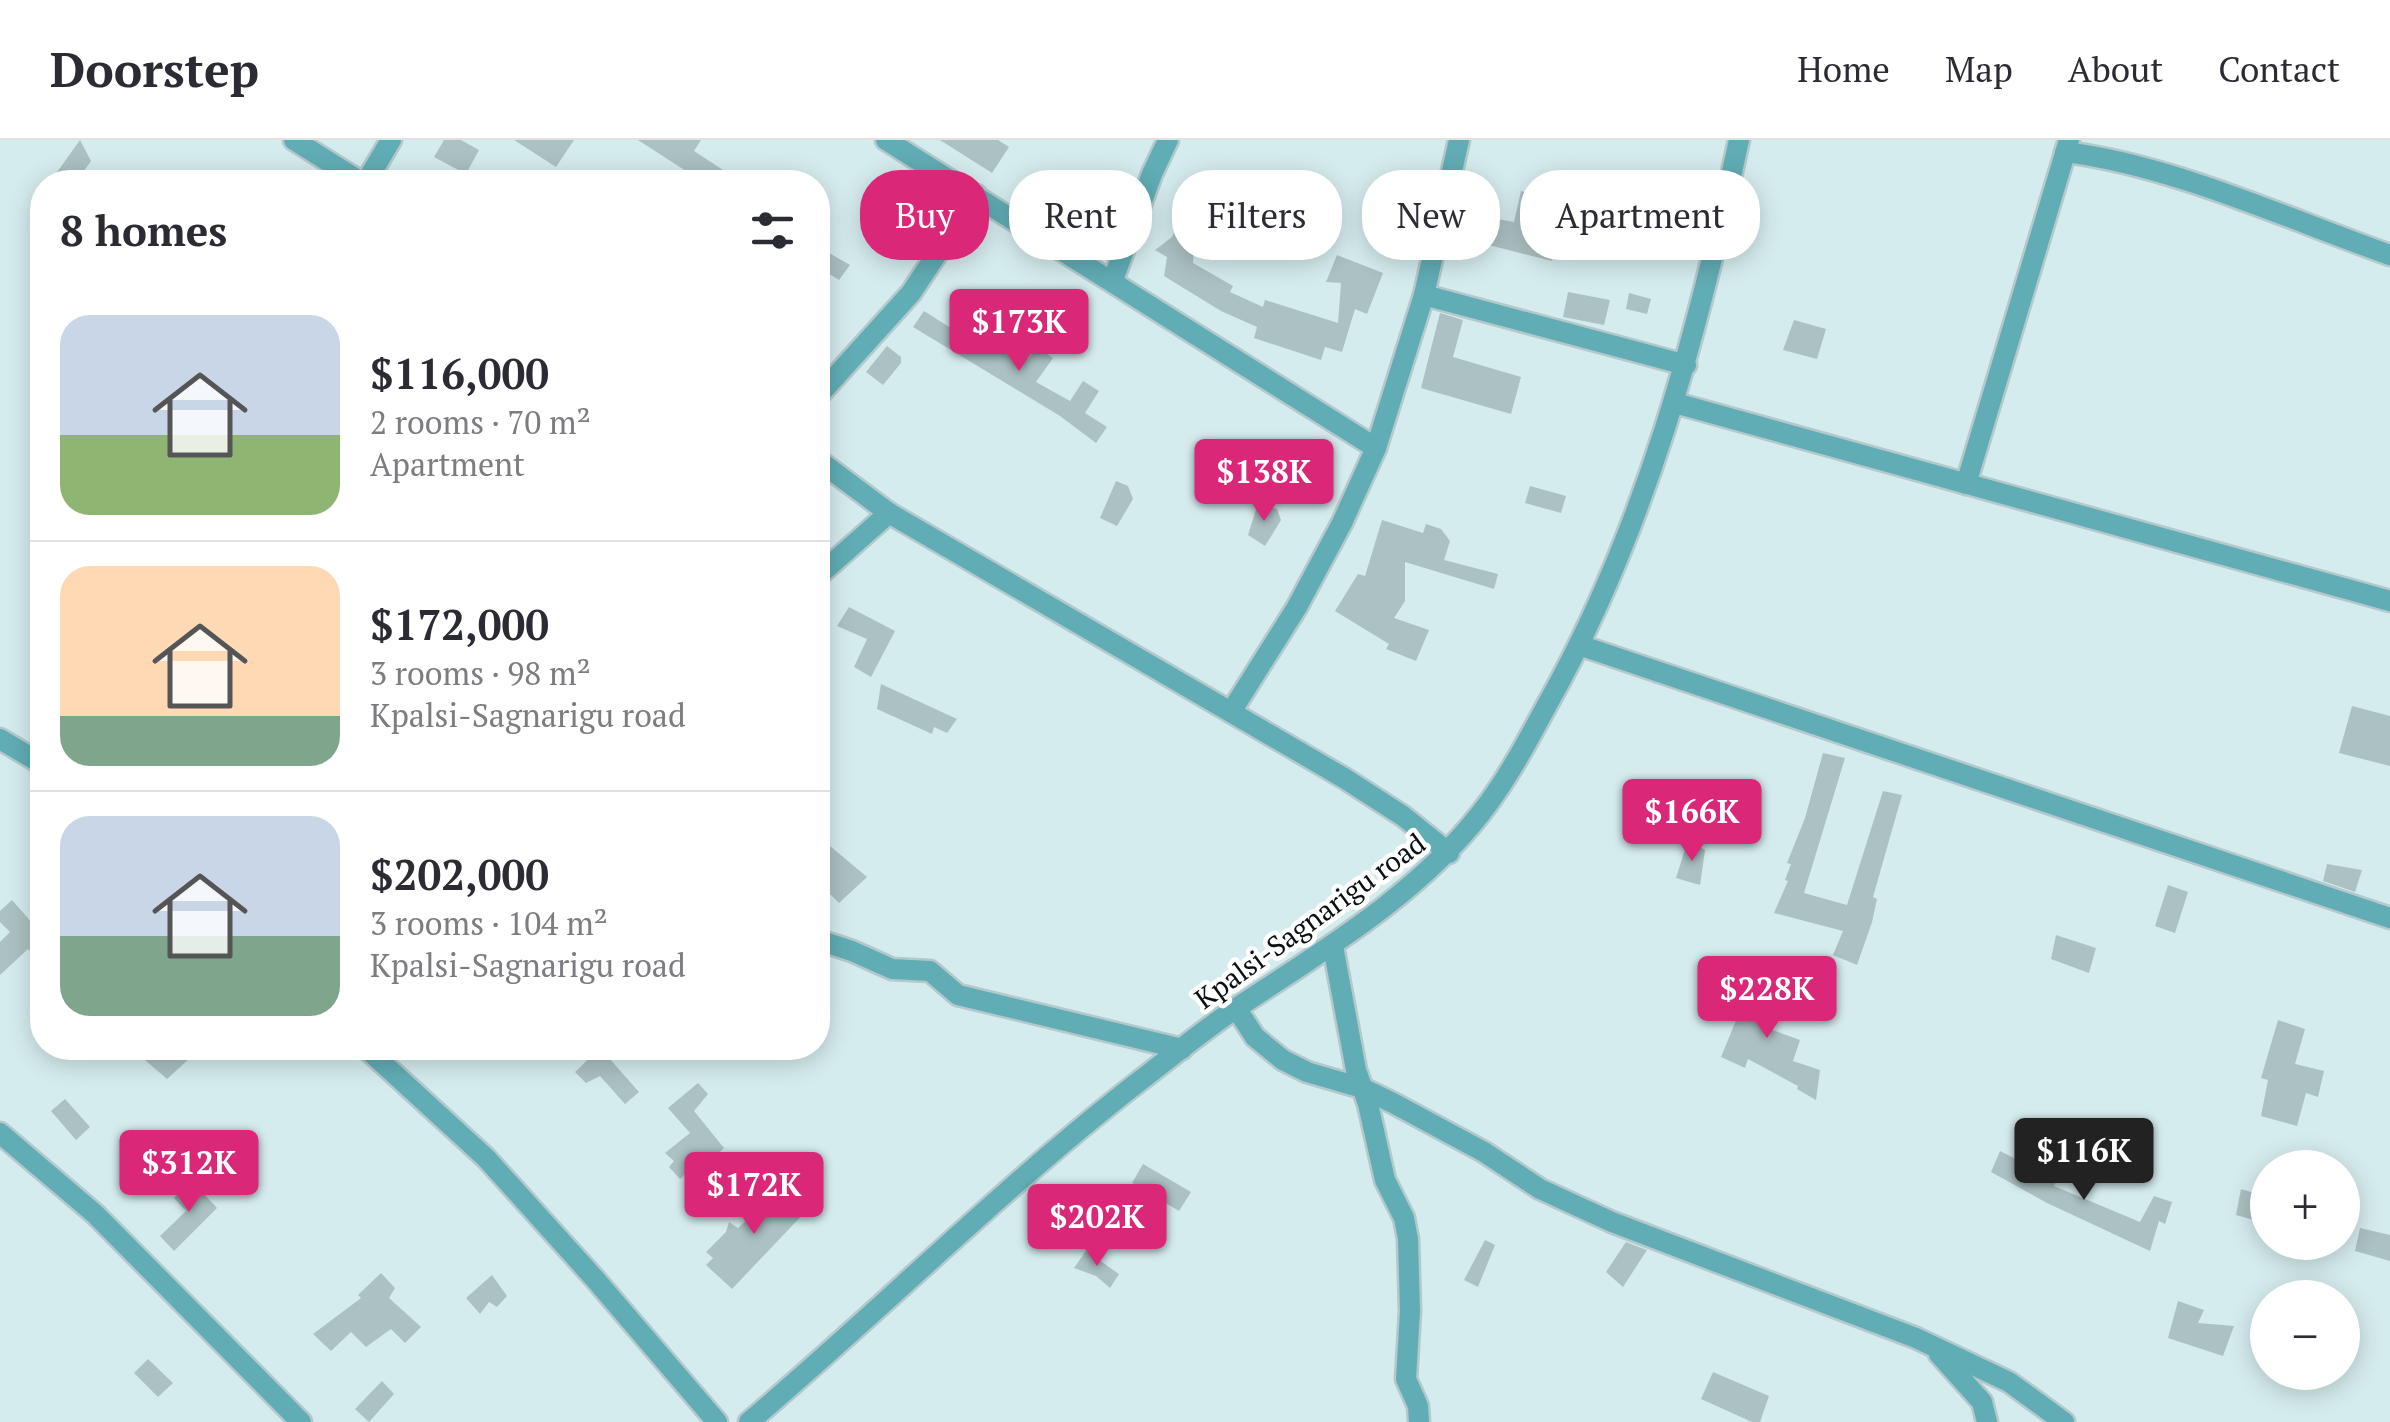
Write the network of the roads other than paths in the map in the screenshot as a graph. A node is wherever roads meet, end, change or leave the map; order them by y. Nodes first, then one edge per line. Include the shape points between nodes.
1 (294, 140) edge
2 (390, 140) edge
3 (886, 140) edge
4 (1168, 140) edge
5 (1460, 140) edge
6 (1739, 140) edge
7 (2067, 146) edge
8 (344, 170) edge
9 (371, 170) edge
10 (935, 170) edge
11 (989, 203) edge
12 (2390, 256) edge
13 (933, 260) edge
14 (1113, 280) junction
15 (1424, 295) junction
16 (1686, 365) junction
17 (830, 383) edge
18 (1675, 404) junction
19 (1376, 448) junction
20 (830, 469) edge
21 (1966, 484) junction
22 (889, 514) junction
23 (830, 566) edge
24 (2390, 602) edge
25 (1579, 645) junction
26 (1231, 712) junction
27 (0, 739) edge
28 (30, 757) edge
29 (1449, 853) junction
30 (2390, 918) edge
31 (830, 944) edge
32 (1333, 946) junction
33 (1236, 1008) junction
34 (1182, 1049) junction
35 (379, 1060) edge
36 (1362, 1088) junction
37 (0, 1133) edge
38 (1931, 1345) junction
39 (301, 1422) edge
40 (717, 1422) edge
41 (749, 1422) edge
42 (1419, 1422) edge
43 (1987, 1422) edge
44 (2064, 1422) edge

1 - 8 street
2 - 9 street
3 - 10 street
4 - 14 street
5 - 15 street
6 - 16 street, Kpalsi-Sagnarigu road
7 - 12 street via 2149,168
7 - 21 street
11 - 14 street
13 - 17 street
14 - 19 street
15 - 16 street
15 - 19 street
16 - 18 street, Kpalsi-Sagnarigu road
18 - 21 street
18 - 25 street, Kpalsi-Sagnarigu road via 1639,509
19 - 26 street via 1342,523
20 - 22 street
21 - 24 street
22 - 23 street
22 - 26 street
25 - 29 street, Kpalsi-Sagnarigu road via 1514,764
25 - 30 street
26 - 29 street via 1403,816
27 - 28 street
29 - 32 street, Kpalsi-Sagnarigu road
31 - 34 street via 892,970 930,971 958,994
32 - 33 street, Kpalsi-Sagnarigu road
32 - 36 street
33 - 34 street, Kpalsi-Sagnarigu road
33 - 36 street via 1283,1060
34 - 41 street, Kpalsi-Sagnarigu road via 1070,1136
35 - 40 street via 486,1158
36 - 38 street via 1612,1222
36 - 42 street via 1385,1180 1406,1228 1406,1379
37 - 39 street via 95,1214
38 - 43 street via 1982,1402
38 - 44 street via 2008,1382

